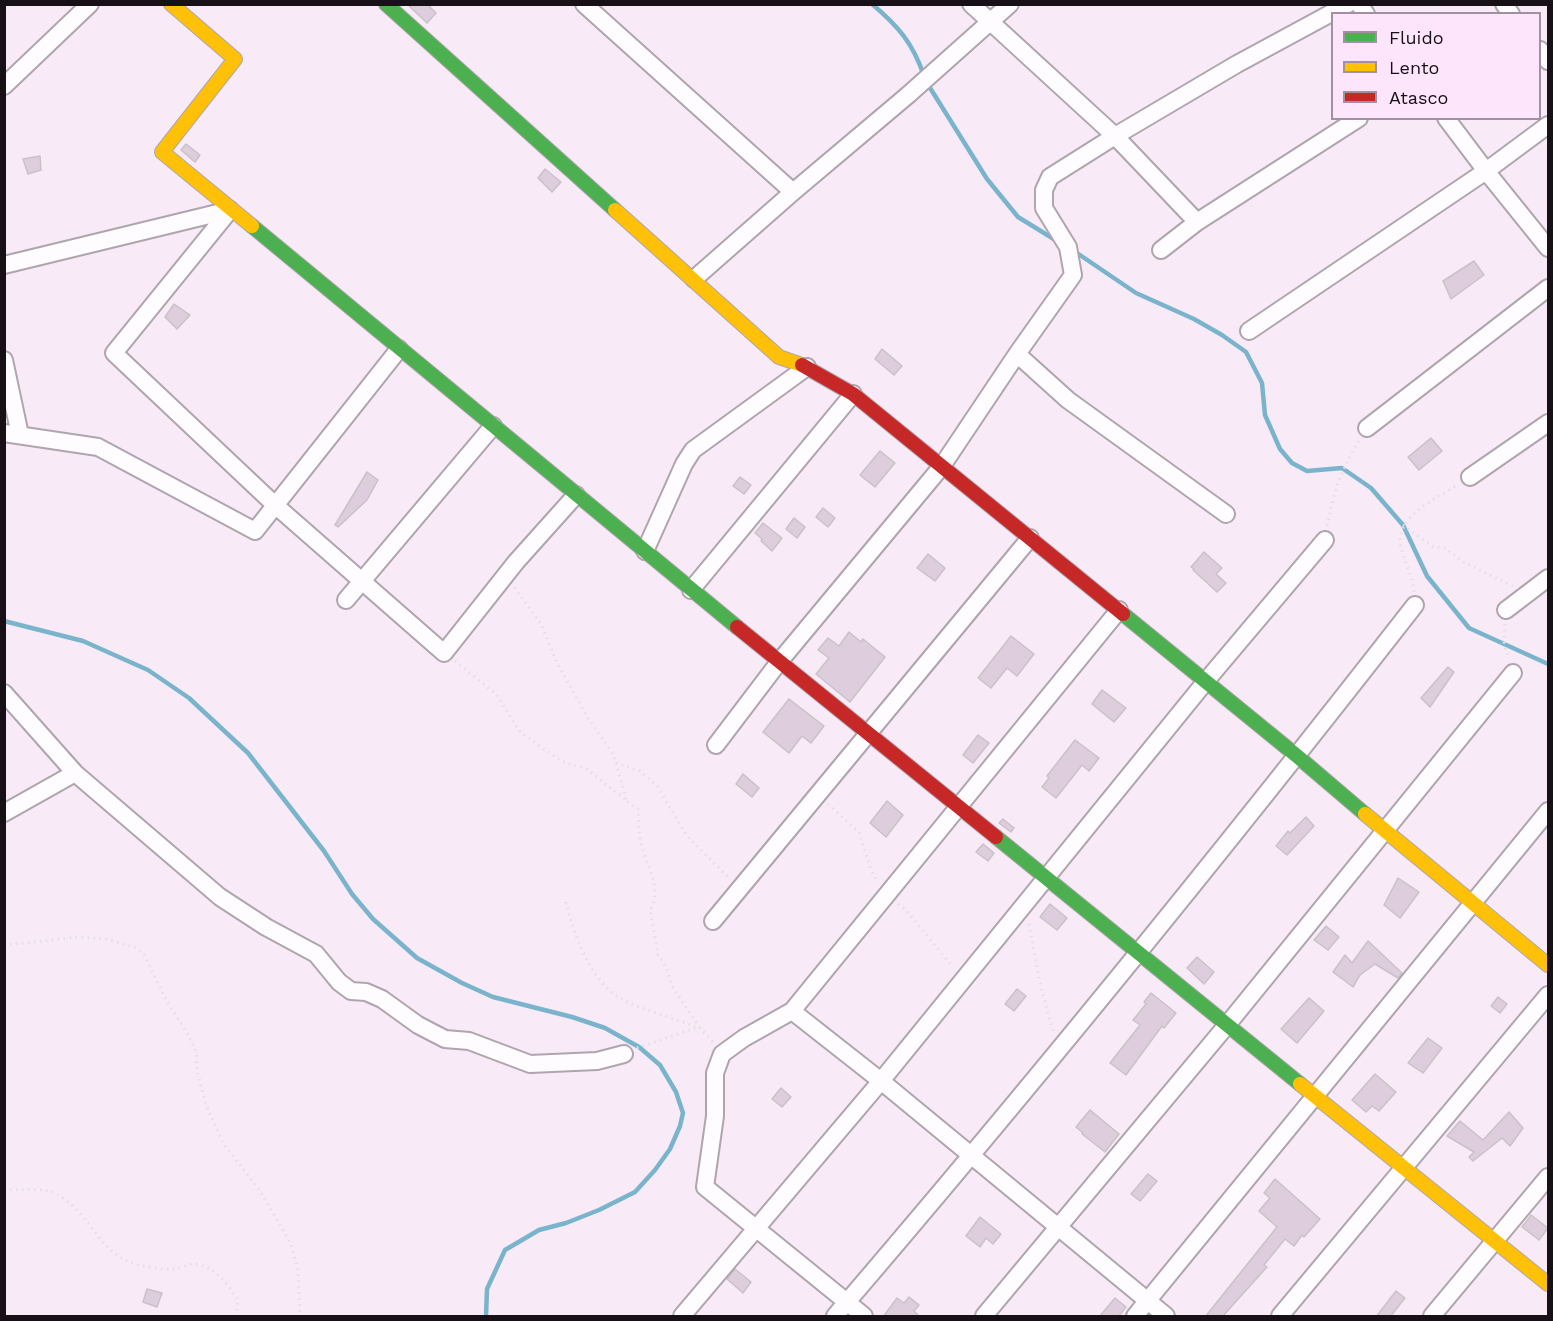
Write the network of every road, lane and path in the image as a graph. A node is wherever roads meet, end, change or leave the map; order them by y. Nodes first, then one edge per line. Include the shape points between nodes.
1 (90, 4) edge
2 (171, 4) edge
3 (386, 4) edge
4 (584, 4) edge
5 (971, 4) edge
6 (1010, 4) edge
7 (1348, 4) edge
8 (1333, 12) edge
9 (1331, 13) edge
10 (990, 22) junction
11 (4, 86) edge
12 (1356, 120) edge
13 (1448, 120) edge
14 (1548, 125) edge
15 (1115, 136) junction
16 (1486, 171) junction
17 (793, 192) junction
18 (231, 210) junction
19 (1197, 222) junction
20 (1548, 248) edge
21 (1161, 250) dead end
22 (4, 265) edge
23 (694, 279) junction
24 (1548, 288) edge
25 (1249, 331) dead end
26 (399, 349) junction
27 (1017, 354) junction
28 (4, 360) edge
29 (807, 367) junction
30 (853, 394) junction
31 (1548, 423) edge
32 (493, 426) junction
33 (1367, 428) joint
34 (12, 434) edge
35 (942, 466) junction
36 (1470, 477) joint
37 (576, 495) junction
38 (275, 505) junction
39 (1226, 514) dead end
40 (1403, 525) junction
41 (1030, 538) junction
42 (1324, 540) joint
43 (645, 551) junction
44 (516, 562) junction
45 (1548, 578) edge
46 (361, 582) junction
47 (691, 590) junction
48 (1528, 593) junction
49 (346, 600) dead end
50 (1415, 606) joint
51 (1119, 610) junction
52 (1506, 610) joint
53 (444, 653) junction
54 (779, 662) junction
55 (1514, 673) joint
56 (1206, 681) junction
57 (4, 693) edge
58 (868, 734) junction
59 (716, 745) dead end
60 (1298, 756) junction
61 (616, 763) junction
62 (75, 773) junction
63 (818, 795) junction
64 (627, 801) junction
65 (958, 806) junction
66 (1548, 811) edge
67 (4, 813) edge
68 (1384, 831) junction
69 (1047, 879) junction
70 (740, 889) junction
71 (887, 895) junction
72 (566, 902) dead end
73 (1474, 903) junction
74 (1026, 905) junction
75 (713, 921) dead end
76 (4, 945) edge
77 (1138, 952) junction
78 (1548, 965) edge
79 (964, 981) junction
80 (1548, 995) edge
81 (792, 1011) junction
82 (1227, 1025) junction
83 (699, 1027) junction
84 (650, 1043) dead end
85 (1058, 1051) junction
86 (624, 1054) dead end
87 (722, 1054) junction
88 (881, 1081) junction
89 (1316, 1096) junction
90 (971, 1156) junction
91 (1403, 1167) junction
92 (1548, 1176) edge
93 (4, 1189) edge
94 (757, 1228) junction
95 (1058, 1228) junction
96 (1495, 1241) junction
97 (1548, 1284) edge
98 (1148, 1301) junction
99 (847, 1303) junction
100 (235, 1317) edge
101 (300, 1317) edge
102 (682, 1317) edge
103 (835, 1317) edge
104 (864, 1317) edge
105 (984, 1317) edge
106 (1135, 1317) edge
107 (1166, 1317) edge
108 (1280, 1317) edge
109 (1432, 1317) edge

1 - 11 street
2 - 18 street via 235,59 162,152
3 - 23 street
4 - 17 street
5 - 10 street
6 - 10 street
7 - 8 street
9 - 15 street
10 - 15 street
10 - 17 street
12 - 19 street
13 - 16 street
14 - 16 street
15 - 19 street
15 - 27 street via 1050,177 1044,190 1044,208 1068,247 1073,275
16 - 20 street
16 - 25 street
17 - 23 street
18 - 22 street
18 - 26 street
18 - 38 street via 114,354
19 - 21 street
23 - 29 street via 779,357
24 - 33 street
26 - 32 street
26 - 38 street
27 - 35 street
27 - 39 street via 1068,400
28 - 34 street
29 - 30 street
29 - 43 street via 693,450
30 - 35 street
30 - 47 street
31 - 36 street
32 - 37 street
32 - 46 street
33 - 42 path via 1342,468
34 - 38 street via 98,447 255,531
35 - 41 street
35 - 54 street
36 - 40 path
37 - 43 street
37 - 44 street
38 - 46 street
40 - 48 path via 1433,547 1445,548 1465,563
40 - 50 path via 1399,536 1414,587
41 - 51 street
41 - 58 street
42 - 56 street
43 - 47 street
44 - 53 street
44 - 61 path via 514,587 541,624 557,663
45 - 48 street
46 - 49 street
46 - 53 street
47 - 54 street
48 - 52 street
50 - 60 street
51 - 56 street
51 - 65 street
52 - 55 path via 1504,644
53 - 64 path via 496,694 520,732 561,761 587,769
54 - 58 street
54 - 59 street
55 - 68 street
56 - 60 street
56 - 69 street
57 - 62 street
58 - 63 street
58 - 65 street
60 - 68 street
60 - 77 street
61 - 64 path
61 - 70 path via 640,771 657,786 687,836
62 - 67 street
62 - 86 street via 220,897 316,954 351,991 382,999 445,1039 469,1041 530,1064 597,1061
63 - 70 street
63 - 71 path via 859,832 871,870
64 - 83 path via 638,809 641,842 654,883 656,901 650,910 658,955 672,986
65 - 69 street
65 - 71 street
66 - 73 street
68 - 73 street
68 - 82 street
69 - 74 street
69 - 77 street
70 - 75 street
71 - 79 path via 905,909
71 - 81 street
72 - 83 path via 570,923 604,986 621,999
73 - 78 street
73 - 89 street
74 - 79 street
74 - 85 path via 1040,984
76 - 101 path via 79,937 107,939 136,948 145,956 196,1051 206,1105 223,1143 260,1191 291,1244 298,1270
77 - 82 street
77 - 85 street
79 - 88 street
80 - 91 street
81 - 87 street
81 - 88 street
82 - 89 street
82 - 95 street
83 - 84 path
83 - 87 path
85 - 90 street
87 - 94 street via 715,1073 715,1116 705,1187
88 - 90 street
88 - 94 street
89 - 91 street
89 - 98 street
90 - 95 street
90 - 99 street
91 - 96 street
91 - 108 street
92 - 96 street
93 - 100 path via 54,1193 71,1204 115,1255 129,1262 162,1269 193,1264 210,1269 229,1286 238,1301
94 - 99 street
94 - 102 street
95 - 98 street
95 - 105 street
96 - 97 street
96 - 109 street
98 - 106 street
98 - 107 street
99 - 103 street
99 - 104 street

